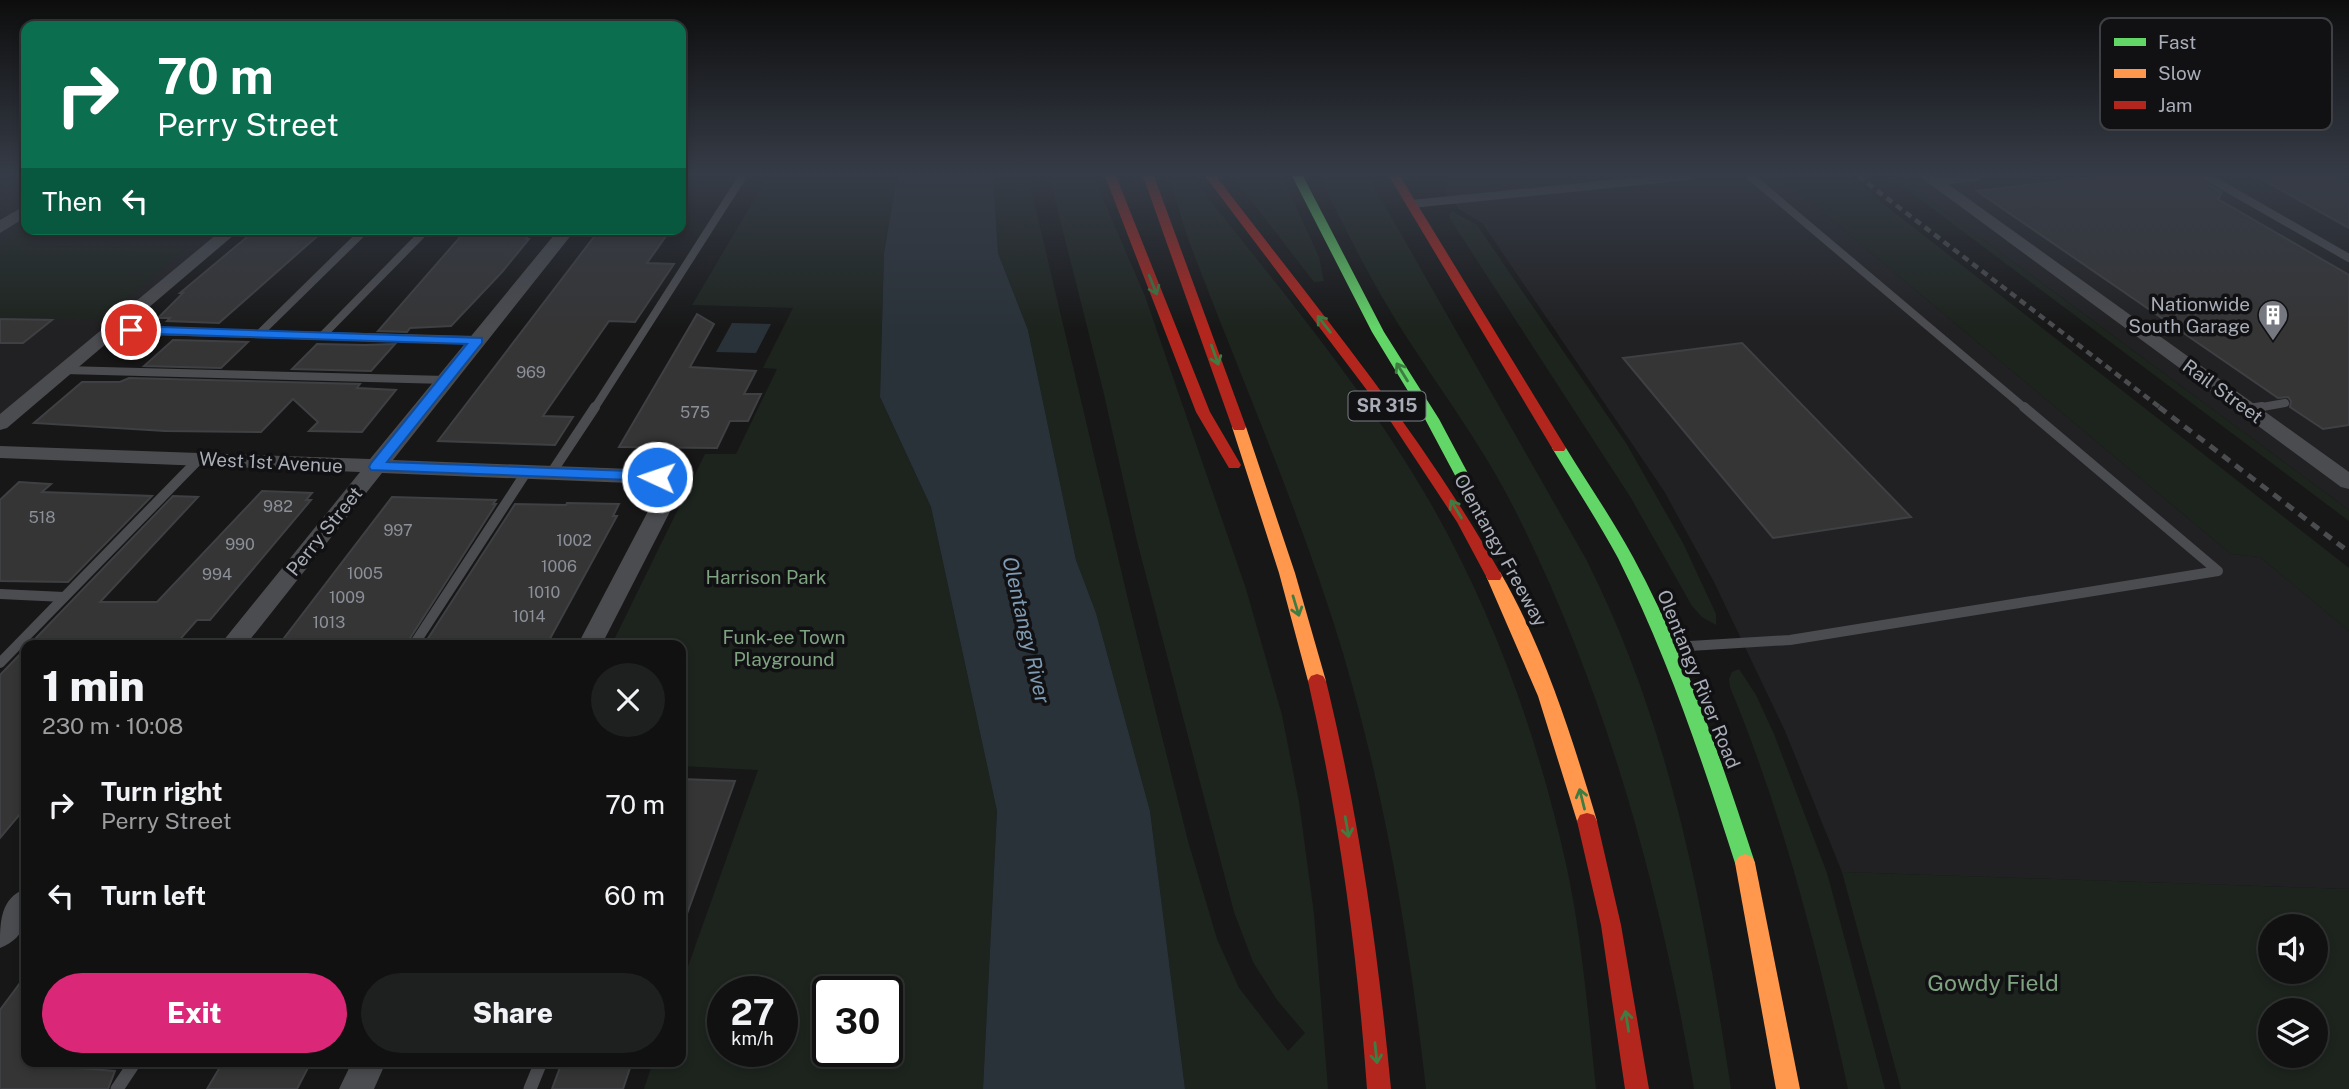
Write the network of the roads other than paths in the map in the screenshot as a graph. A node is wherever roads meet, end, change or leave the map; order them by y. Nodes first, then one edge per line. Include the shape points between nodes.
1 (711, 227) edge
2 (1130, 227) edge
3 (1167, 227) edge
4 (1250, 227) edge
5 (1323, 227) edge
6 (1425, 227) edge
7 (1810, 227) edge
8 (1996, 227) edge
9 (2295, 227) edge
10 (226, 235) edge
11 (360, 235) edge
12 (421, 235) edge
13 (563, 235) edge
14 (2349, 258) edge
15 (112, 330) junction
16 (259, 334) junction
17 (323, 336) junction
18 (477, 340) junction
19 (64, 370) junction
20 (446, 380) junction
21 (2285, 403) dead end
22 (2249, 409) junction
23 (0, 424) edge
24 (9, 452) edge
25 (199, 458) junction
26 (0, 467) edge
27 (376, 467) junction
28 (527, 471) junction
29 (552, 472) junction
30 (2349, 482) edge
31 (1474, 500) dead end
32 (1484, 524) dead end
33 (1276, 540) junction
34 (0, 594) edge
35 (64, 597) junction
36 (22, 640) edge
37 (233, 640) edge
38 (417, 640) edge
39 (592, 640) edge
40 (21, 641) edge
41 (1668, 648) junction
42 (1534, 655) junction
43 (0, 663) edge
44 (21, 907) edge
45 (0, 934) edge
46 (132, 1067) edge
47 (367, 1067) edge
48 (539, 1067) edge
49 (117, 1089) edge
50 (356, 1089) edge
51 (530, 1089) edge
52 (1379, 1089) edge
53 (1637, 1089) edge
54 (1788, 1089) edge

1 - 29 lane
2 -> 33 main road via 1203,412
3 -> 33 main road
42 -> 4 main road, Olentangy Freeway / SR 315 via 1490,565 1434,474 1362,371
31 -> 5 main road
6 - 41 main road, Olentangy River Road via 1625,556
7 - 41 lane via 2218,571 1790,640
8 - 22 street, Rail Street
9 - 14 lane
10 - 15 street
11 - 16 lane
12 - 17 lane
13 - 18 street, Perry Street
15 - 16 lane
15 - 19 street
16 - 17 lane
17 - 18 lane
18 - 20 street, Perry Street
19 - 20 lane
19 - 23 street
20 - 27 street, Perry Street
21 - 22 lane
22 - 30 street, Rail Street
24 - 25 street, West 1st Avenue
24 - 26 street
25 - 27 street, West 1st Avenue
25 - 35 lane
27 - 28 street, West 1st Avenue
27 - 37 street, Perry Street
28 - 29 street, West 1st Avenue
28 - 38 lane
29 - 39 street, West 1st Avenue via 657,477 667,481 669,488
32 - 42 main road
33 -> 52 main road via 1304,631 1334,759 1354,869
34 - 35 lane
35 - 36 lane
40 - 43 lane
41 - 54 main road, Olentangy River Road via 1744,860
53 -> 42 main road, Olentangy Freeway / SR 315 via 1598,861 1575,774
44 - 45 street
46 - 49 lane
47 - 50 street
48 - 51 lane

